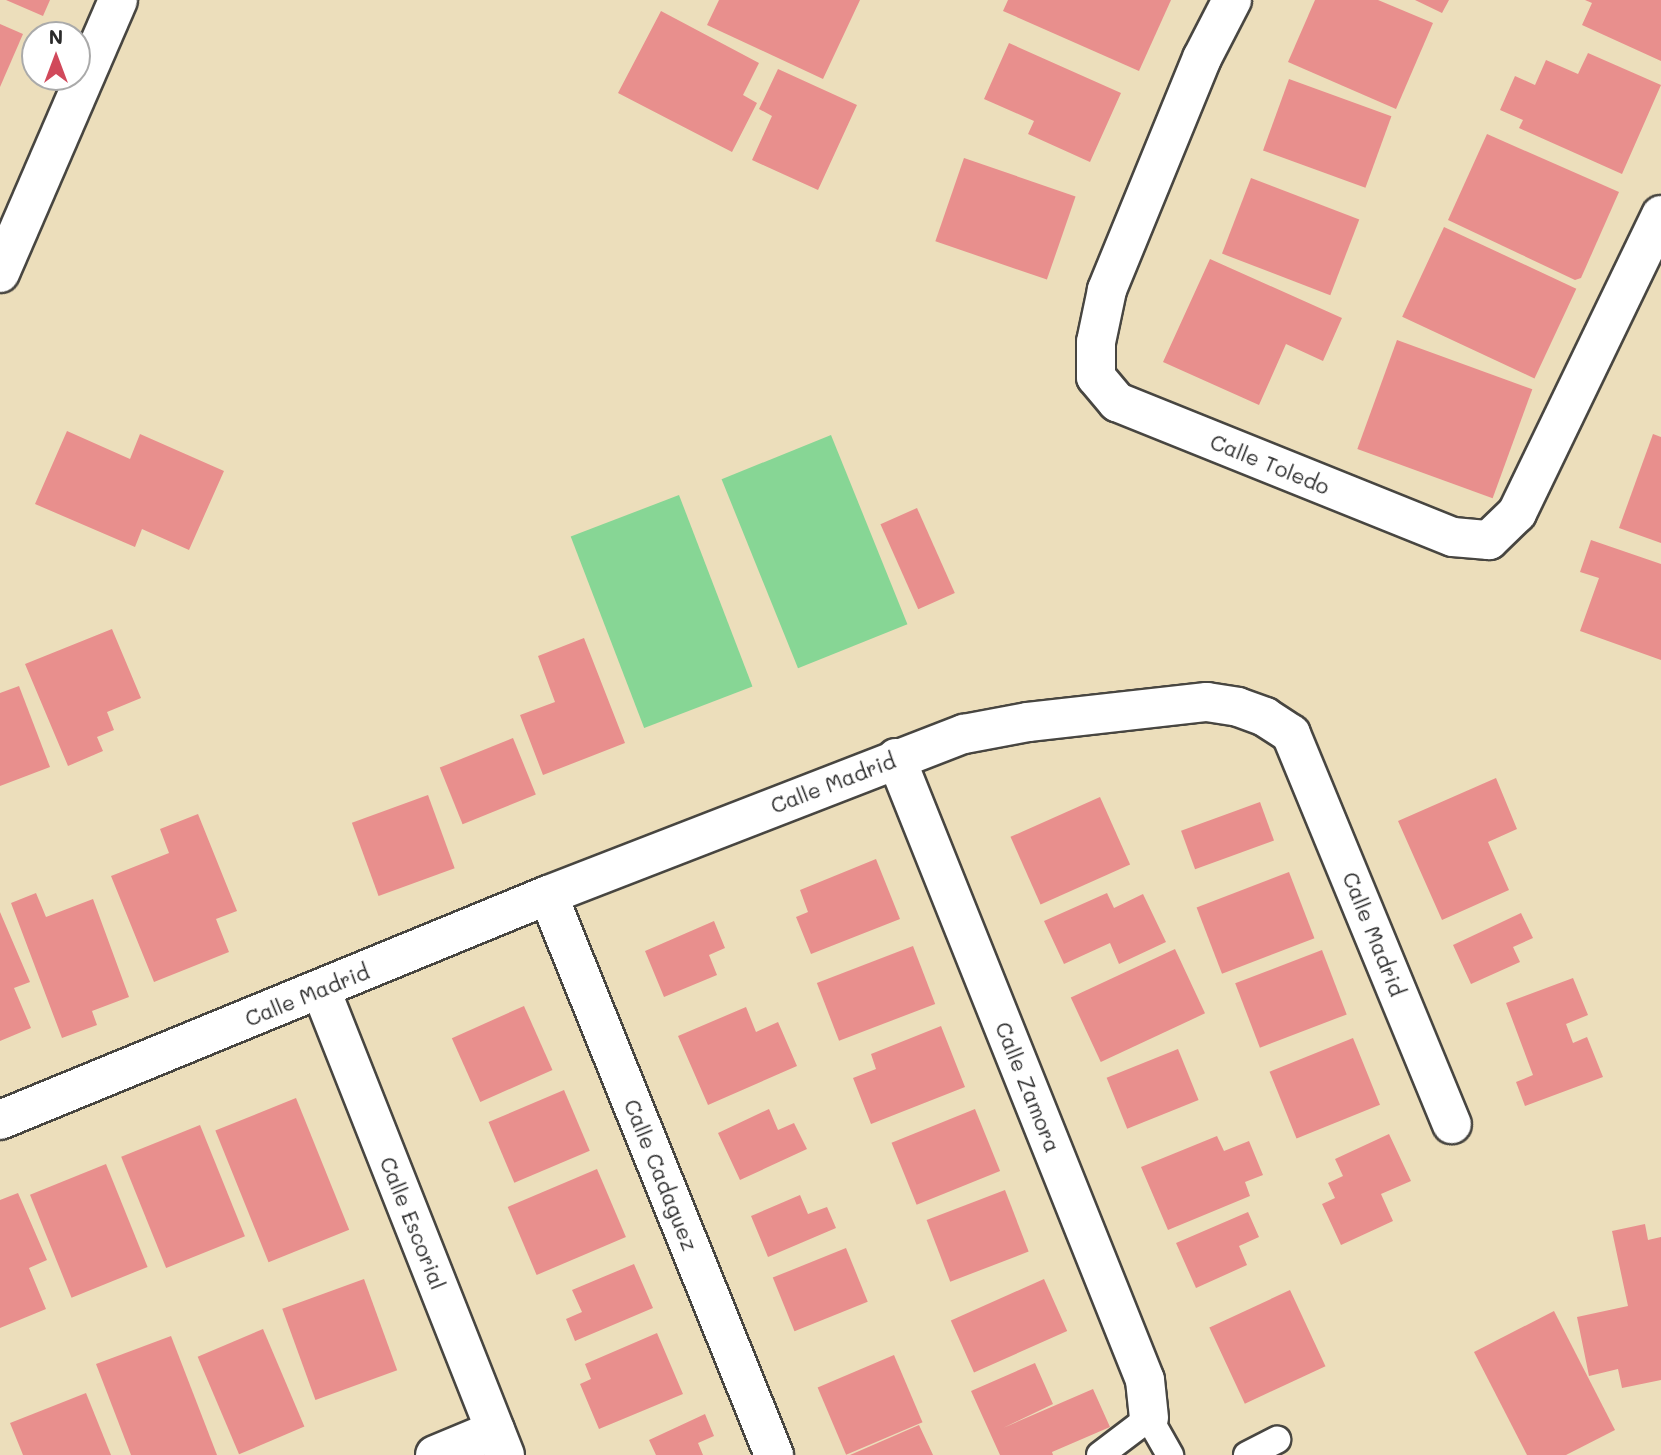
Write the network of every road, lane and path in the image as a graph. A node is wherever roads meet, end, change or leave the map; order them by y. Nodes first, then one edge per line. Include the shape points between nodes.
1 (118, 0) edge
2 (1232, 0) edge
3 (1661, 215) edge
4 (0, 274) edge
5 (896, 758) junction
6 (548, 895) junction
7 (321, 990) junction
8 (0, 1120) edge
9 (1452, 1124) dead end
10 (1149, 1418) junction
11 (1277, 1440) dead end
12 (500, 1442) edge
13 (435, 1455) edge
14 (774, 1455) edge
15 (1100, 1455) edge
16 (1170, 1455) edge
17 (1248, 1455) edge

1 - 4 street
2 - 3 street, Calle Toledo via 1202,58 1107,290 1096,342 1096,377 1117,402 1453,537 1489,540 1517,513
5 - 6 street, Calle Madrid
5 - 9 street, Calle Madrid via 964,734 1028,722 1207,702 1265,717 1291,734
5 - 10 street, Calle Zamora via 1145,1380
6 - 7 street, Calle Madrid
6 - 14 street, Calle Cadaguez
7 - 8 street, Calle Madrid
7 - 12 street, Calle Escorial
10 - 15 lane
10 - 16 lane
11 - 17 lane
12 - 13 street

